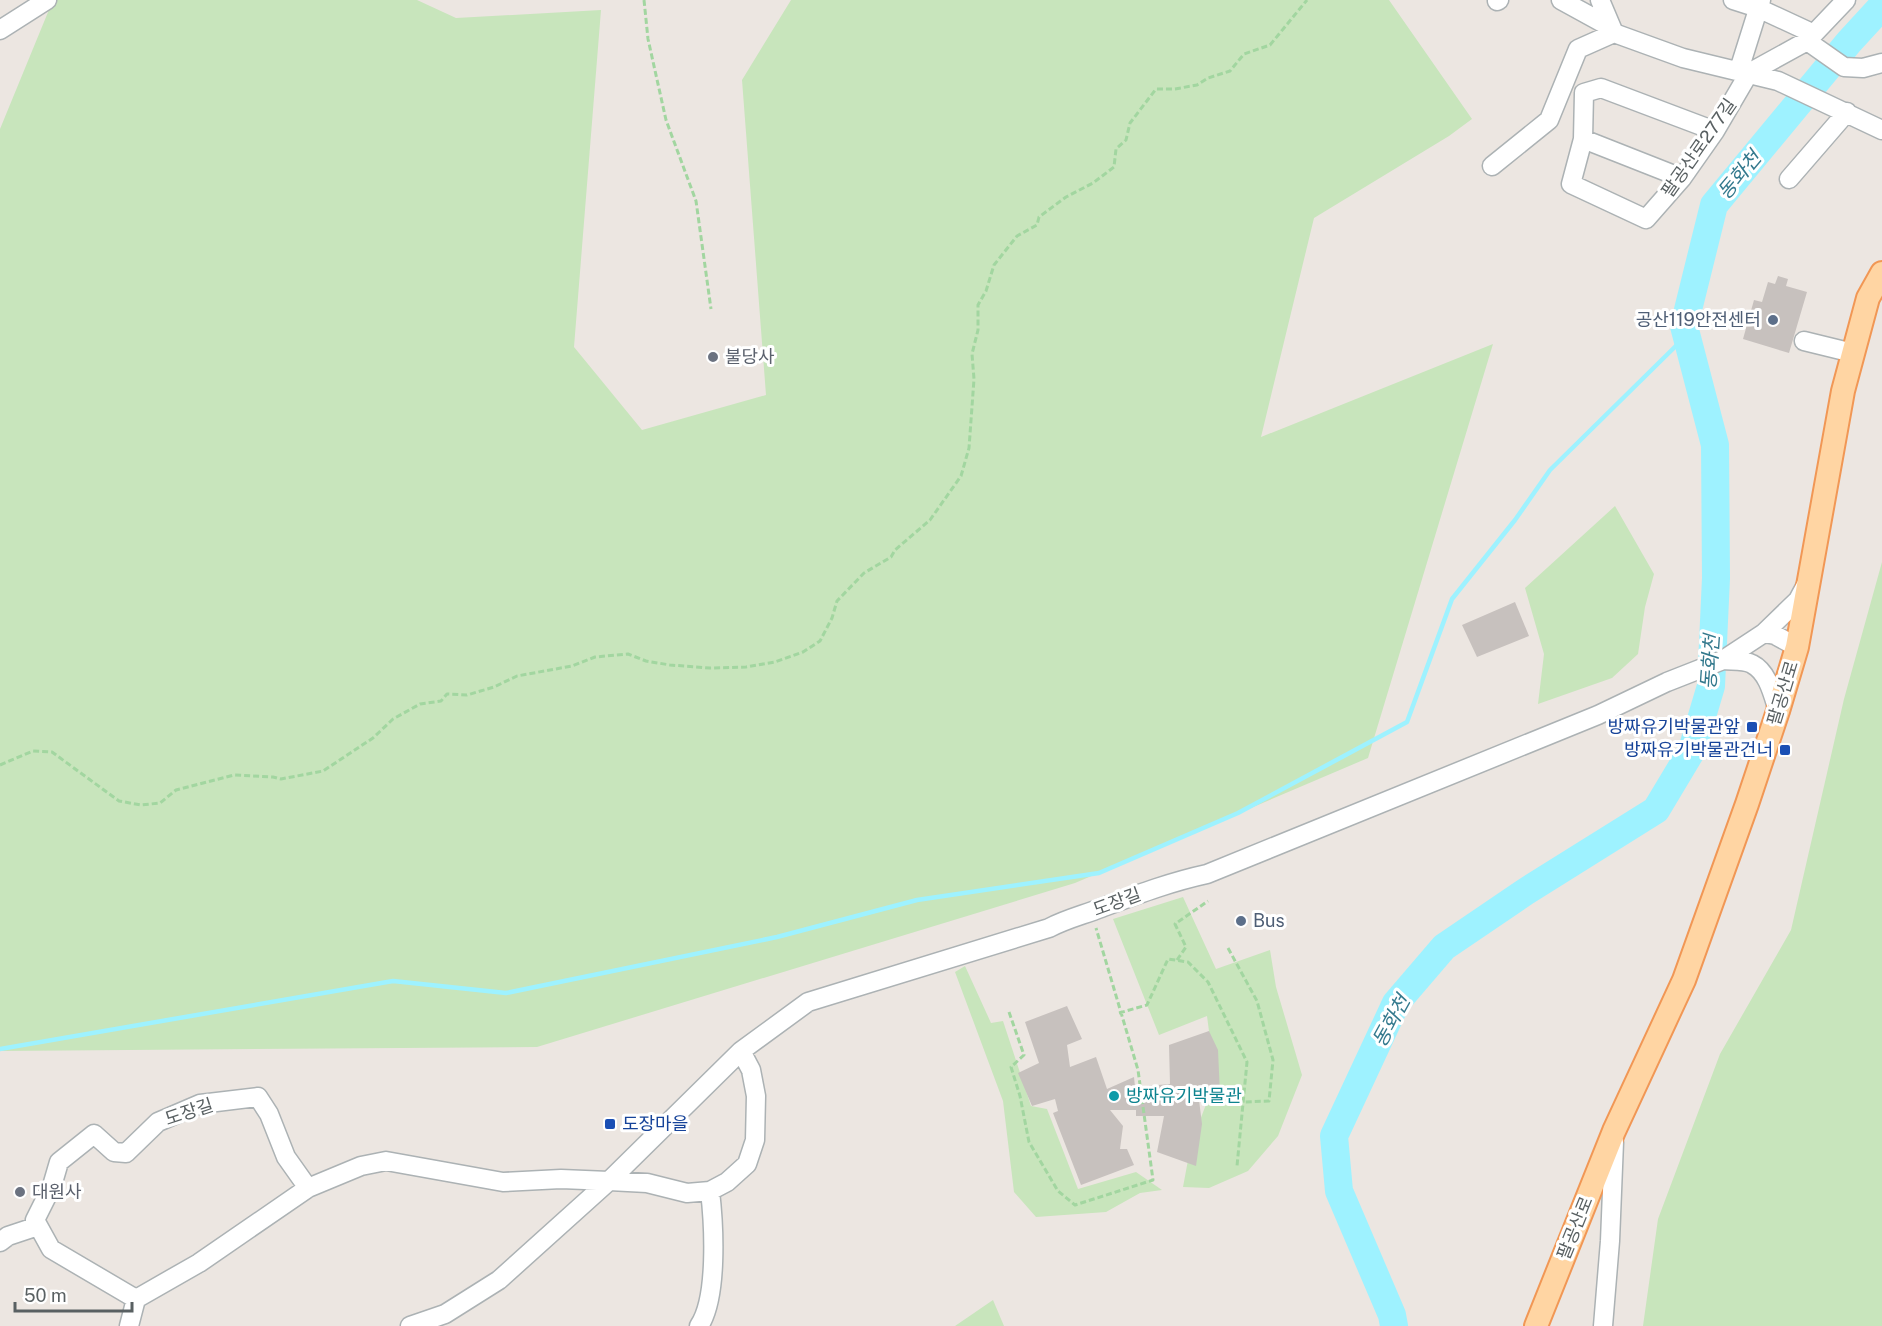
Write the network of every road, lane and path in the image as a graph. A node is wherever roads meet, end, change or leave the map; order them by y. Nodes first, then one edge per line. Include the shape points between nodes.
1 (47, 0) edge
2 (644, 0) edge
3 (1307, 0) edge
4 (1561, 0) edge
5 (1600, 0) edge
6 (1733, 0) edge
7 (1846, 0) edge
8 (1759, 4) edge
9 (0, 30) edge
10 (1613, 30) junction
11 (1810, 38) junction
12 (1882, 63) edge
13 (1744, 72) junction
14 (1841, 109) junction
15 (1882, 130) edge
16 (1715, 131) junction
17 (1583, 139) junction
18 (1492, 166) dead end
19 (1682, 178) junction
20 (1789, 179) dead end
21 (1882, 273) edge
22 (711, 309) dead end
23 (1804, 341) dead end
24 (1853, 353) junction
25 (1811, 575) junction
26 (1759, 638) junction
27 (1797, 647) junction
28 (1723, 660) junction
29 (1778, 711) junction
30 (0, 765) edge
31 (1208, 901) dead end
32 (1091, 912) junction
33 (1228, 948) dead end
34 (1177, 960) junction
35 (1009, 1012) dead end
36 (1119, 1013) junction
37 (741, 1051) junction
38 (1243, 1102) junction
39 (1614, 1131) junction
40 (1237, 1166) dead end
41 (609, 1181) junction
42 (308, 1188) junction
43 (710, 1191) junction
44 (38, 1226) junction
45 (0, 1242) edge
46 (136, 1299) junction
47 (129, 1326) edge
48 (410, 1326) edge
49 (699, 1326) edge
50 (1536, 1326) edge
51 (1603, 1326) edge

1 - 9 street
2 - 22 path via 648,39 666,120 696,201
3 - 30 path via 1270,45 1244,54 1230,71 1197,85 1156,89 1130,123 1126,140 1116,148 1114,167 1039,217 1037,225 1017,236 994,265 978,305 969,447 961,476 930,520 891,557 864,573 837,601 820,641 803,652 747,668 670,665 628,654 595,657 572,666 517,676 467,695 447,694 441,701 420,704 393,719 373,738 323,771 281,779 234,775 176,790 160,803 119,801 52,752 33,751
4 - 10 street
5 - 10 street
6 - 8 street
7 - 11 street
8 - 11 street
8 - 13 street, 팔공산로277길
10 - 13 street via 1683,58
10 - 18 street via 1578,49 1549,120
11 - 12 street via 1843,67 1863,68
11 - 13 street
13 - 14 street via 1778,81
13 - 16 street, 팔공산로277길
14 - 15 street
14 - 20 street
16 - 17 street via 1601,88 1584,93
16 - 19 street, 팔공산로277길
17 - 19 street
17 - 19 street, 팔공산로277길 via 1571,184 1646,219
21 - 24 main road, 팔공산로 via 1868,298
23 - 24 street
24 - 25 main road, 팔공산로
25 - 26 street, 도장길 via 1798,600
25 - 27 main road, 팔공산로
26 - 27 street via 1775,635
26 - 28 street, 도장길
27 - 29 main road, 팔공산로
28 - 29 street via 1752,664 1762,673
28 - 32 street, 도장길 via 1598,715 1206,874 1177,880
29 - 39 main road, 팔공산로 via 1684,980
31 - 34 path via 1174,924 1186,947
32 - 36 path
32 - 37 street, 도장길 via 808,1002
33 - 38 path via 1257,1001 1273,1060 1269,1101
34 - 36 path via 1168,959 1147,1005
34 - 38 path via 1188,962 1208,982 1247,1062
35 - 36 path via 1024,1055 1011,1067 1029,1142 1058,1191 1075,1205 1153,1180 1138,1070
37 - 41 street, 도장길
37 - 43 street via 752,1070 756,1096 754,1140 747,1164
38 - 40 path
39 - 50 main road, 팔공산로
39 - 51 street, 팔공산로
41 - 42 street via 503,1182 386,1161 361,1166
41 - 43 street via 647,1183 687,1193
41 - 48 street, 도장길 via 499,1280 445,1314
42 - 44 street, 도장길 via 286,1156 258,1097 200,1104 158,1122 126,1153 114,1152 94,1134 59,1162 35,1220
42 - 46 street via 199,1263
43 - 49 street via 712,1289
44 - 45 street
44 - 46 street via 51,1249
46 - 47 street

